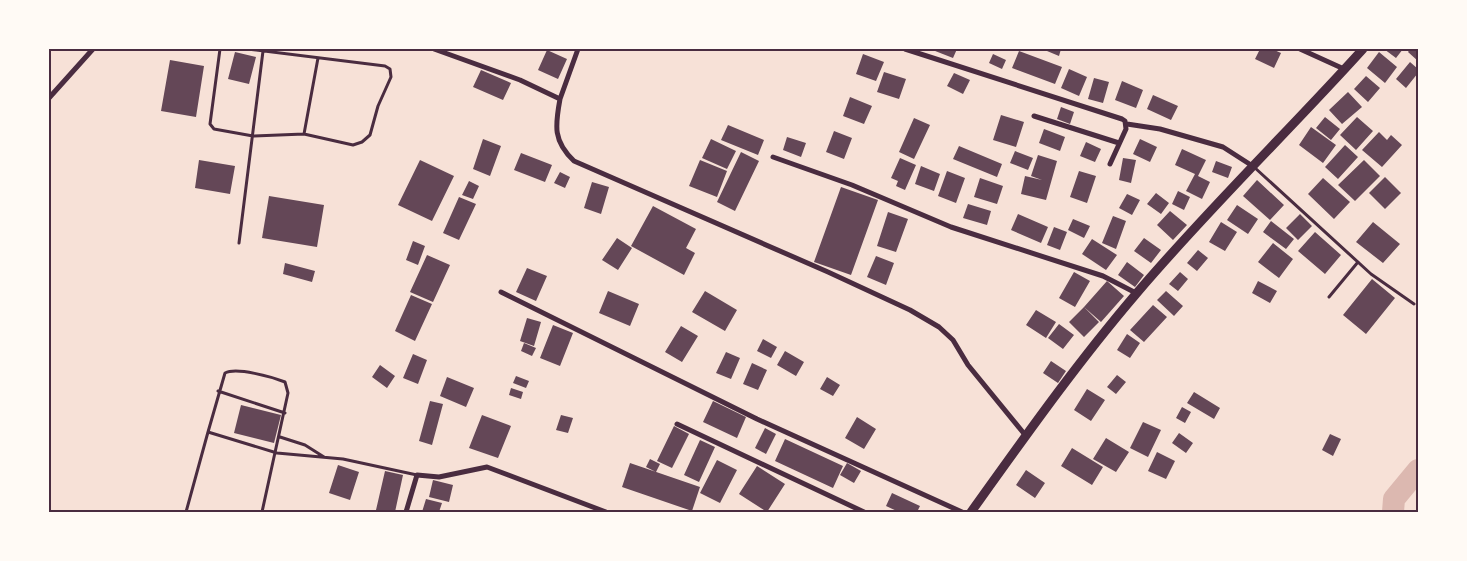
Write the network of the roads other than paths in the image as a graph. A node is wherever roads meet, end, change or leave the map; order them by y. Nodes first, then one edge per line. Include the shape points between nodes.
1 (93, 49) edge
2 (220, 49) edge
3 (247, 49) edge
4 (434, 49) edge
5 (578, 49) edge
6 (905, 49) edge
7 (1300, 49) edge
8 (1363, 49) edge
9 (263, 51) junction
10 (318, 58) junction
11 (1344, 69) junction
12 (49, 98) edge
13 (560, 99) junction
14 (1034, 116) dead end
15 (1127, 124) junction
16 (304, 134) junction
17 (253, 136) junction
18 (1119, 144) junction
19 (773, 157) dead end
20 (1110, 164) dead end
21 (1251, 165) junction
22 (239, 243) dead end
23 (1358, 262) junction
24 (501, 292) dead end
25 (1136, 294) junction
26 (1329, 297) dead end
27 (1414, 304) dead end
28 (218, 391) junction
29 (285, 413) junction
30 (677, 424) dead end
31 (208, 432) junction
32 (1026, 436) junction
33 (280, 437) junction
34 (277, 453) junction
35 (324, 457) junction
36 (417, 475) junction
37 (186, 512) edge
38 (262, 512) edge
39 (406, 512) edge
40 (606, 512) edge
41 (864, 512) edge
42 (962, 512) edge
43 (971, 512) edge

1 - 12 street
2 - 17 lane via 211,126 220,131
3 - 9 lane
4 - 13 street via 520,80
5 - 13 street
6 - 15 street via 1115,116
7 - 11 street
8 - 11 main road
9 - 10 lane
9 - 17 lane
10 - 16 lane
10 - 16 lane via 385,66 390,69 391,77 370,135 362,142 341,144
11 - 21 main road
13 - 32 street via 555,125 564,152 574,161 828,272 940,327
14 - 18 street
15 - 18 street
15 - 21 street via 1160,129 1223,147
16 - 17 lane
17 - 22 lane
18 - 20 street
19 - 25 street via 852,185 951,227 1104,276
21 - 23 lane
21 - 25 main road
23 - 26 lane
23 - 27 lane
24 - 42 street via 757,419
25 - 32 main road via 1087,353
28 - 29 lane
28 - 29 lane via 225,373 231,370 278,379 288,386
28 - 31 lane
29 - 33 lane
30 - 41 street
31 - 34 lane
31 - 37 lane
32 - 43 main road
33 - 34 lane
33 - 35 lane via 305,445
34 - 35 lane
34 - 38 lane
35 - 36 lane
36 - 39 street
36 - 40 street via 440,477 487,467

